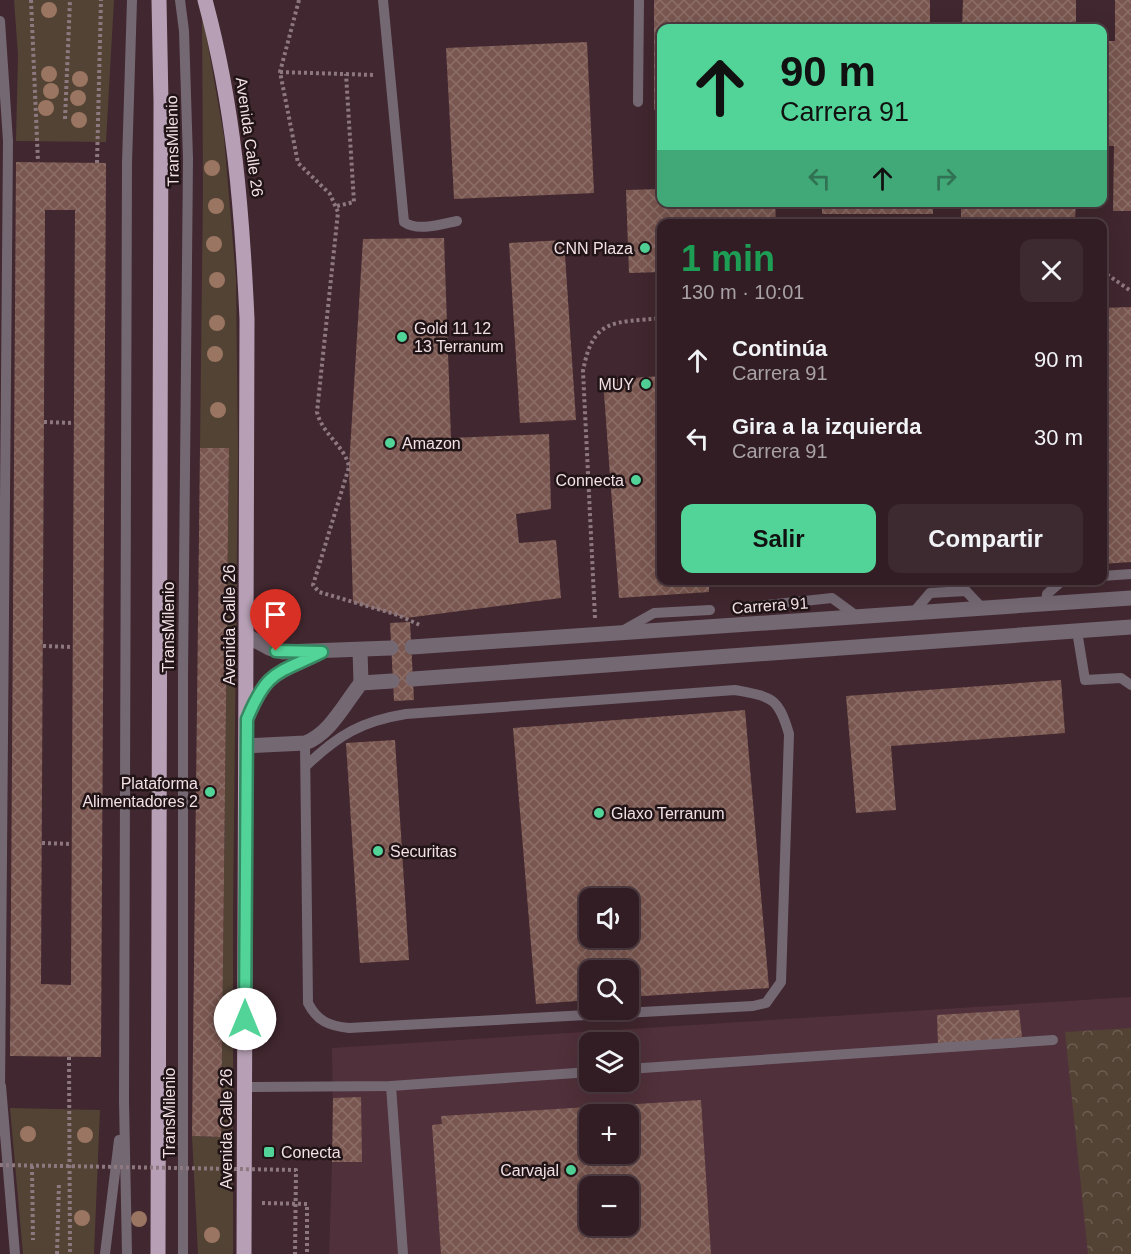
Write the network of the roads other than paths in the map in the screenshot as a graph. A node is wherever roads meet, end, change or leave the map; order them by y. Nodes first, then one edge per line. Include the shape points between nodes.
1 (132, 0) edge
2 (159, 0) edge
3 (180, 0) edge
4 (205, 0) edge
5 (383, 0) edge
6 (639, 0) edge
7 (0, 21) edge
8 (638, 102) dead end
9 (457, 221) dead end
10 (1131, 574) edge
11 (1107, 576) edge
12 (1057, 585) edge
13 (1131, 598) edge
14 (1046, 604) junction
15 (747, 607) dead end
16 (710, 610) dead end
17 (859, 617) junction
18 (1131, 627) edge
19 (1077, 631) junction
20 (620, 633) junction
21 (248, 636) junction
22 (412, 647) dead end
23 (391, 648) dead end
24 (360, 650) junction
25 (322, 652) junction
26 (413, 679) dead end
27 (392, 681) dead end
28 (361, 683) junction
29 (1131, 685) edge
30 (247, 719) junction
31 (305, 743) junction
32 (246, 746) junction
33 (306, 766) junction
34 (1053, 1040) dead end
35 (639, 1068) edge
36 (579, 1073) edge
37 (1, 1080) edge
38 (391, 1086) junction
39 (244, 1087) junction
40 (0, 1093) edge
41 (124, 1101) junction
42 (245, 1230) junction
43 (15, 1254) edge
44 (105, 1254) edge
45 (127, 1254) edge
46 (158, 1254) edge
47 (183, 1254) edge
48 (244, 1254) edge
49 (249, 1254) edge
50 (403, 1254) edge

1 - 41 lane via 127,163
2 - 46 main road
3 - 47 lane, TransMilenio via 188,159
4 - 21 main road, Avenida Calle 26 via 233,128 242,209 247,319
5 - 9 lane via 404,222 418,227
6 - 8 lane
7 - 37 lane via 8,141
10 - 11 lane
12 - 14 lane via 1047,594
13 - 14 street, Carrera 91
14 - 17 street, Carrera 91
15 - 17 lane via 832,598
16 - 20 lane via 654,613
17 - 20 street, Carrera 91
18 - 19 street
19 - 26 street
19 - 29 lane via 1085,680 1121,678
20 - 22 street, Carrera 91
21 - 25 street via 276,651
21 - 30 main road, Avenida Calle 26
23 - 24 street
24 - 25 street
24 - 28 street
25 - 30 street via 268,679
27 - 28 street
28 - 31 street via 323,732
30 - 32 main road, Avenida Calle 26
31 - 32 street
31 - 33 lane
32 - 39 main road, Avenida Calle 26
33 - 33 lane via 308,1003 314,1016 331,1026 753,1006 766,1003 781,982 789,734 783,713 770,697 735,690 378,718 348,731
34 - 35 lane
36 - 38 lane
37 - 40 lane
37 - 43 lane
38 - 39 lane
38 - 50 lane
39 - 42 main road, Avenida Calle 26
41 - 44 lane
41 - 45 lane
42 - 48 main road, Avenida Calle 26
42 - 49 main road

